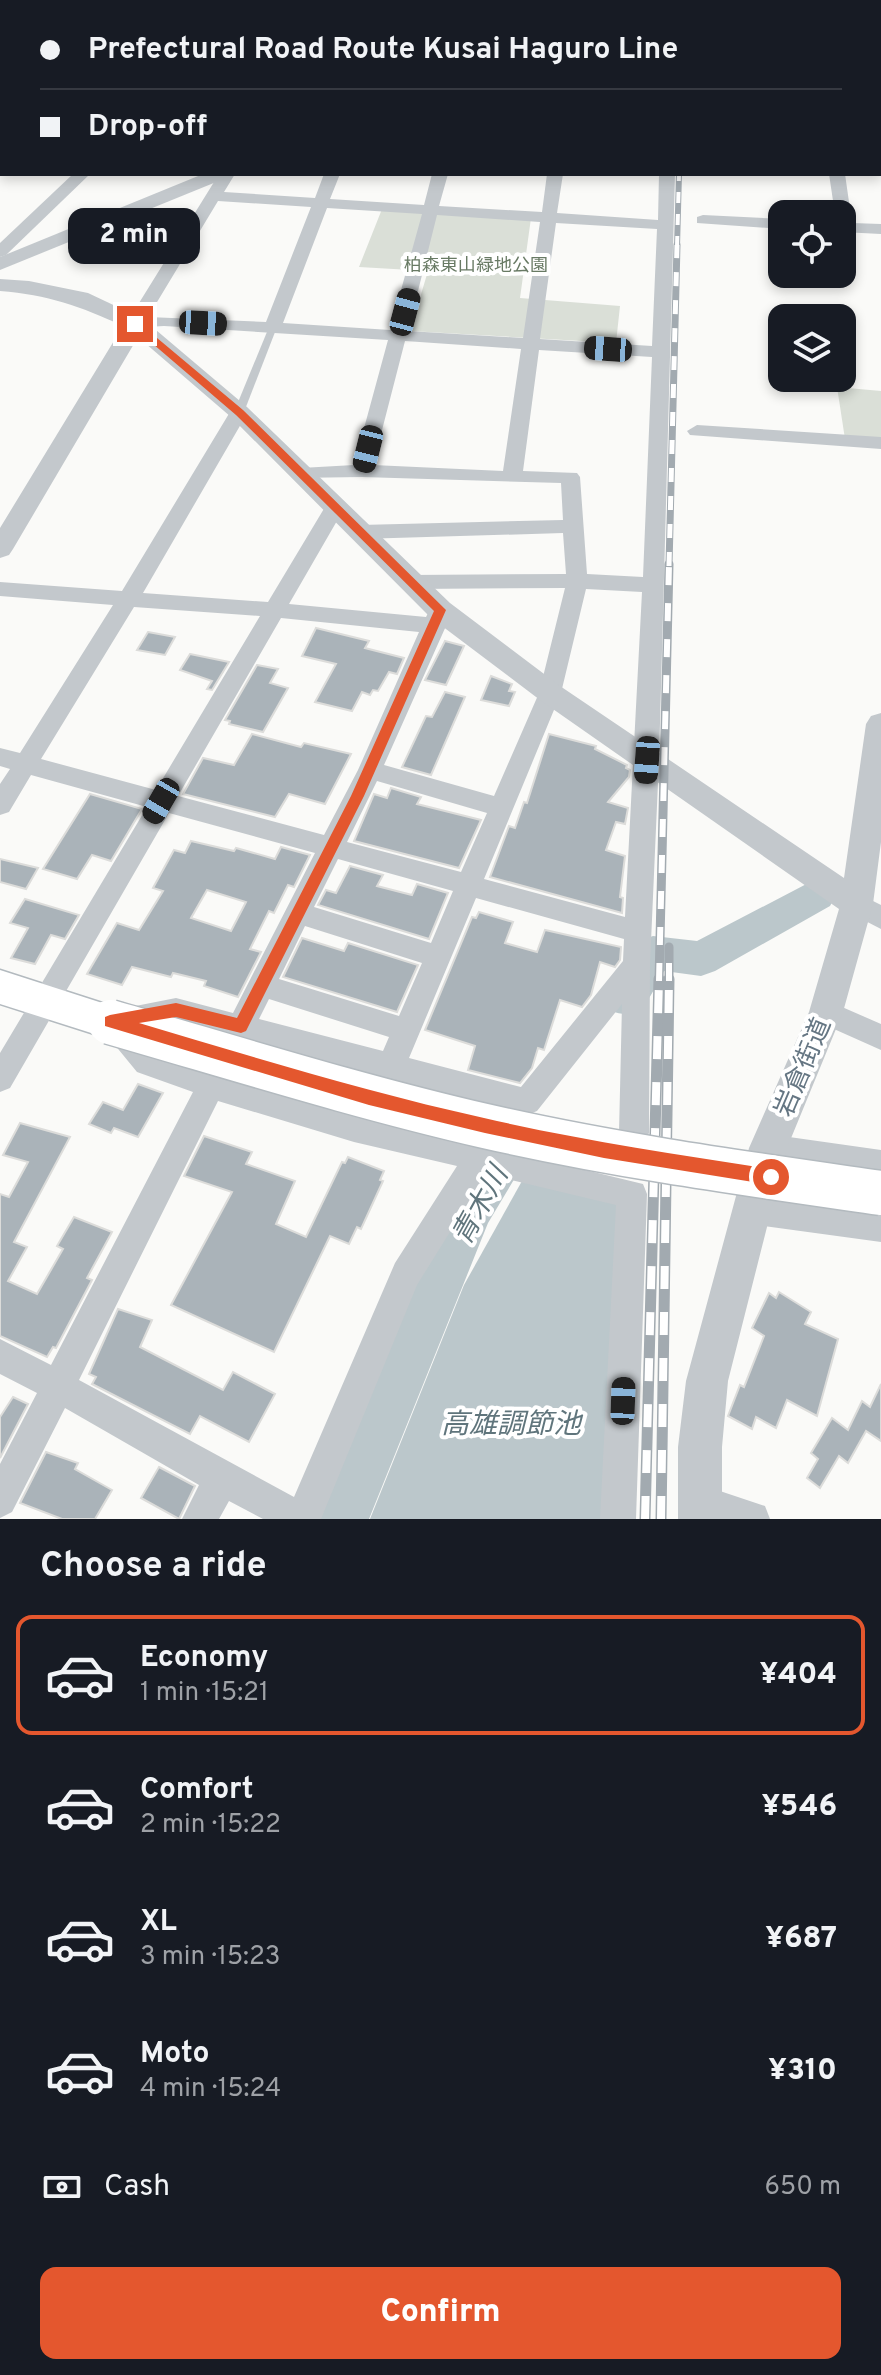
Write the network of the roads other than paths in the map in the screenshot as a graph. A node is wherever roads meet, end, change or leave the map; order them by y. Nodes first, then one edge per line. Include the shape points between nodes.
1 (80, 176) edge
2 (214, 176) edge
3 (226, 176) edge
4 (331, 176) edge
5 (440, 176) edge
6 (555, 176) edge
7 (667, 176) edge
8 (837, 176) edge
9 (213, 196) junction
10 (840, 200) edge
11 (321, 203) junction
12 (432, 209) junction
13 (547, 218) junction
14 (703, 220) dead end
15 (768, 223) edge
16 (665, 225) junction
17 (856, 228) edge
18 (881, 229) edge
19 (0, 252) edge
20 (0, 264) edge
21 (0, 285) edge
22 (135, 324) junction
23 (273, 327) junction
24 (399, 334) junction
25 (531, 344) junction
26 (660, 352) junction
27 (239, 412) junction
28 (697, 431) dead end
29 (881, 443) edge
30 (362, 471) junction
31 (301, 474) junction
32 (512, 477) junction
33 (335, 507) junction
34 (573, 526) junction
35 (360, 532) junction
36 (0, 549) edge
37 (577, 581) junction
38 (411, 582) junction
39 (651, 585) junction
40 (0, 589) edge
41 (128, 599) junction
42 (276, 610) junction
43 (438, 618) junction
44 (550, 693) junction
45 (880, 736) edge
46 (0, 757) edge
47 (647, 760) junction
48 (27, 764) junction
49 (370, 770) junction
50 (161, 801) junction
51 (0, 805) edge
52 (500, 807) junction
53 (332, 848) junction
54 (468, 884) junction
55 (869, 911) edge
56 (300, 913) junction
57 (637, 931) junction
58 (437, 956) junction
59 (636, 965) junction
60 (261, 985) junction
61 (0, 987) edge
62 (46, 999) junction
63 (826, 1012) junction
64 (110, 1022) junction
65 (241, 1026) junction
66 (405, 1030) junction
67 (881, 1037) edge
68 (391, 1067) junction
69 (0, 1079) edge
70 (211, 1086) junction
71 (634, 1133) dead end
72 (768, 1148) junction
73 (479, 1158) junction
74 (881, 1164) edge
75 (881, 1193) edge
76 (750, 1209) junction
77 (881, 1227) edge
78 (0, 1356) edge
79 (60, 1386) junction
80 (221, 1480) junction
81 (0, 1500) edge
82 (700, 1510) edge
83 (200, 1519) edge
84 (301, 1519) edge
85 (618, 1519) edge
86 (752, 1519) edge

1 - 19 street
2 - 20 street
3 - 9 street
4 - 11 street
5 - 12 street
6 - 13 street
7 - 16 street
8 - 10 street
9 - 11 street
9 - 22 street
11 - 12 street
11 - 23 street
12 - 13 street
12 - 24 street
13 - 16 street
13 - 25 street
14 - 15 street
16 - 26 street
17 - 18 street
21 - 22 street via 58,292
22 - 23 street
22 - 27 street
22 - 36 street
23 - 24 street
23 - 27 lane
24 - 25 street
24 - 30 street
25 - 26 street
25 - 32 street
26 - 39 street
27 - 31 street
27 - 41 street
28 - 29 street
30 - 31 street
30 - 32 street
31 - 33 street
32 - 34 street via 570,477
33 - 35 street
33 - 42 street
34 - 35 street
34 - 37 street
35 - 38 street
37 - 38 street
37 - 39 street
37 - 44 street
38 - 43 street
39 - 47 street
40 - 41 street
41 - 42 street
41 - 48 street
42 - 43 street
42 - 50 street
43 - 44 street
43 - 49 street
44 - 47 street
44 - 52 street
45 - 55 street, 岩倉街道
46 - 48 street
47 - 55 street
47 - 57 street
48 - 50 street
48 - 51 street
49 - 52 street
49 - 53 street
50 - 53 street
50 - 62 street
52 - 54 street
53 - 54 street
53 - 56 street
54 - 57 street
54 - 58 street
55 - 63 street, 岩倉街道
56 - 58 street
56 - 60 street
57 - 59 street
58 - 66 street
59 - 68 street via 527,1102
59 - 71 street
60 - 65 street
60 - 66 street
61 - 62 main road
62 - 64 main road
62 - 69 street
63 - 67 street
63 - 72 street, 岩倉街道
64 - 65 street via 176,1010
64 - 70 street via 147,1063
64 - 75 main road, bridge via 369,1098 485,1126 619,1153
65 - 68 street
66 - 68 street
70 - 73 street
70 - 79 street
72 - 74 street
72 - 76 street, 岩倉街道
73 - 84 street via 406,1274
73 - 85 street via 632,1194
76 - 77 street
76 - 82 street, 岩倉街道 via 707,1381
78 - 79 street
79 - 80 street
79 - 81 street
80 - 83 street
80 - 84 street
82 - 86 street

